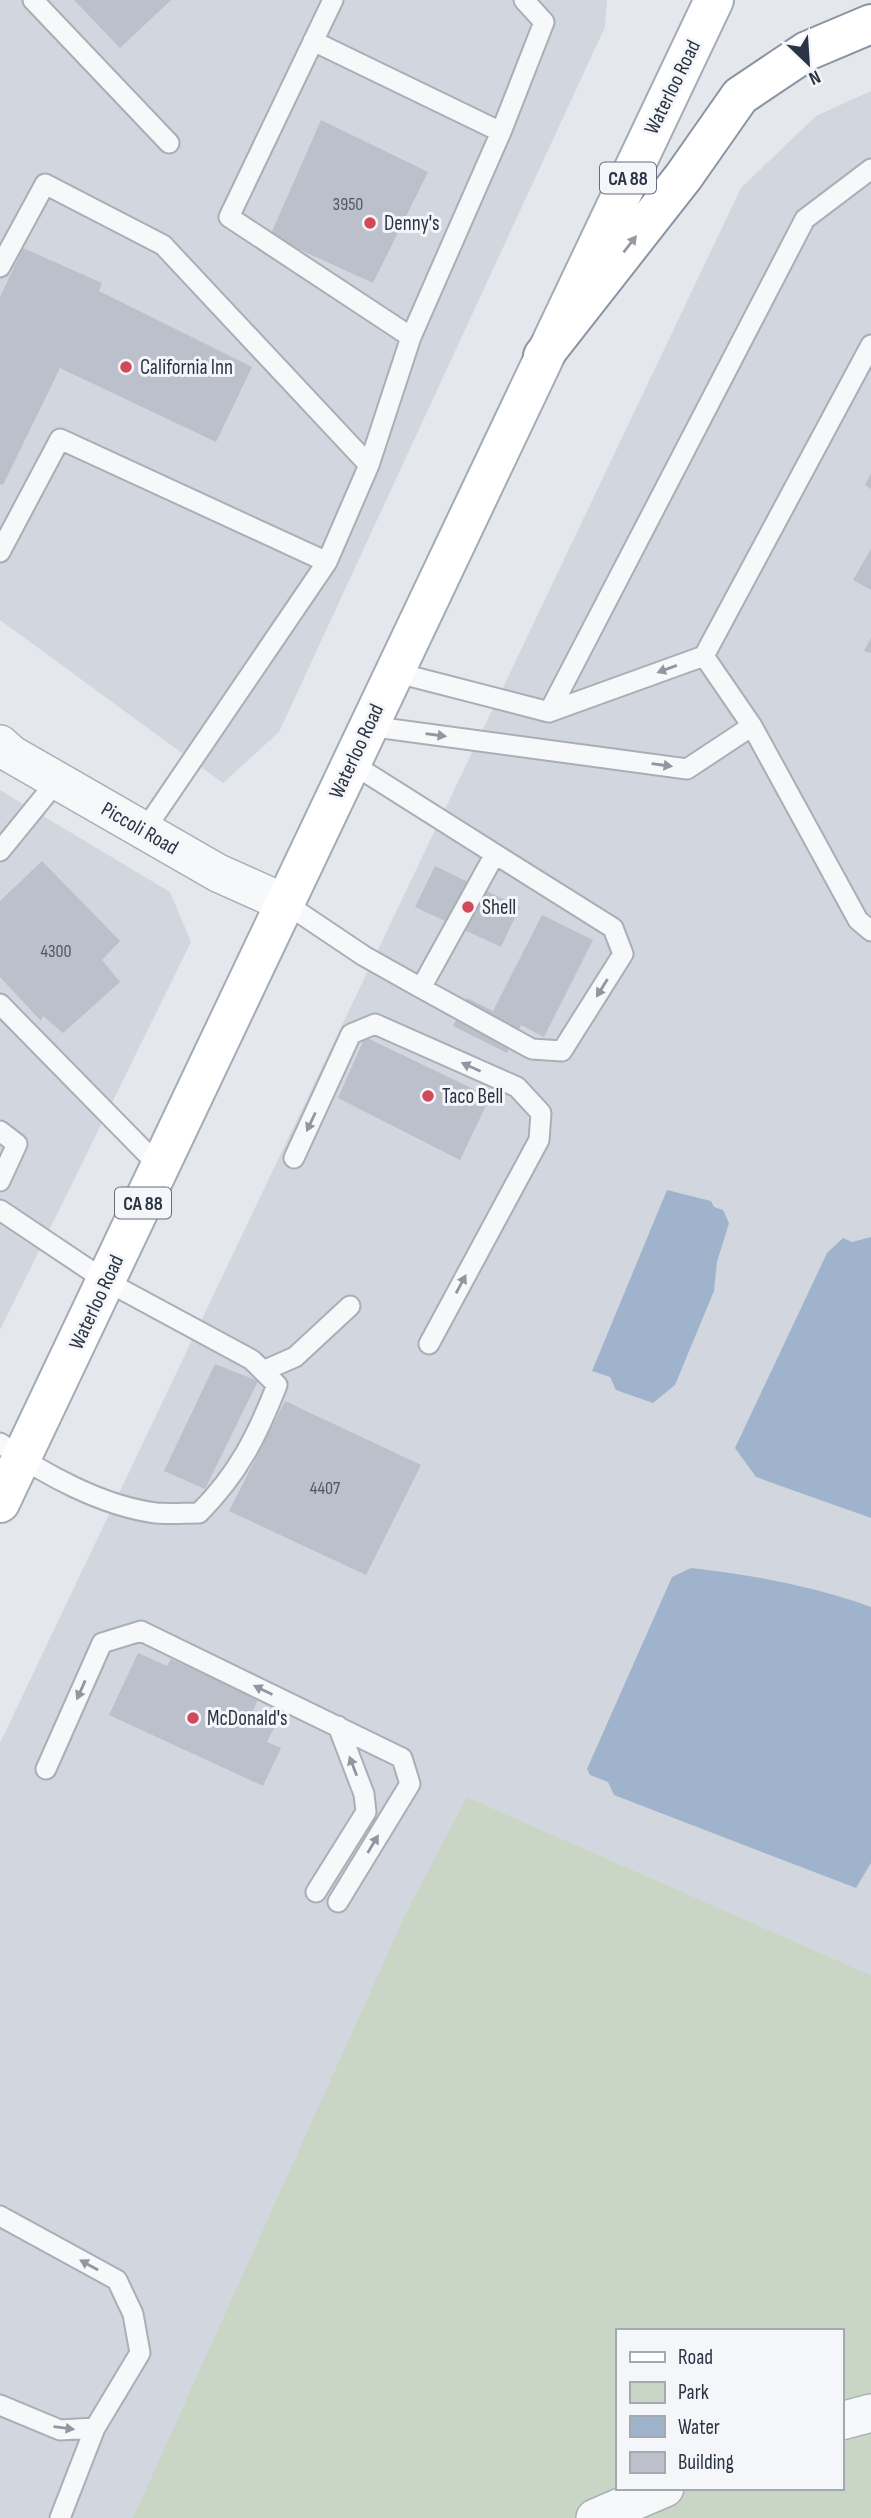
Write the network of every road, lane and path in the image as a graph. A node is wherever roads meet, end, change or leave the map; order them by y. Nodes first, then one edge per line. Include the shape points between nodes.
1 (33, 0) edge
2 (333, 0) edge
3 (524, 0) edge
4 (714, 0) edge
5 (871, 24) edge
6 (313, 41) junction
7 (500, 132) junction
8 (169, 143) dead end
9 (871, 169) edge
10 (0, 267) edge
11 (411, 337) junction
12 (871, 345) edge
13 (543, 356) junction
14 (369, 465) junction
15 (2, 544) edge
16 (327, 562) junction
17 (704, 656) junction
18 (394, 672) junction
19 (549, 712) junction
20 (369, 726) junction
21 (752, 726) junction
22 (0, 744) edge
23 (351, 763) junction
24 (57, 781) junction
25 (145, 831) junction
26 (0, 851) edge
27 (495, 854) junction
28 (285, 903) junction
29 (871, 931) edge
30 (421, 988) junction
31 (0, 1003) edge
32 (0, 1131) edge
33 (294, 1157) dead end
34 (160, 1167) junction
35 (0, 1181) edge
36 (0, 1210) edge
37 (106, 1281) junction
38 (350, 1306) dead end
39 (429, 1344) dead end
40 (263, 1371) junction
41 (11, 1450) edge
42 (0, 1503) edge
43 (338, 1726) junction
44 (46, 1769) dead end
45 (316, 1892) dead end
46 (338, 1902) dead end
47 (0, 2216) edge
48 (0, 2405) edge
49 (871, 2413) edge
50 (843, 2420) edge
51 (95, 2428) junction
52 (659, 2490) edge
53 (60, 2518) edge
54 (596, 2518) edge

1 - 8 lane
2 - 6 lane
3 - 7 lane via 544,23
4 - 13 main road, Waterloo Road / CA 88
13 -> 5 main road via 684,176 740,96 807,51
6 - 7 lane
6 - 11 lane via 229,217
7 - 11 lane
9 - 19 lane via 805,219
10 - 14 lane via 45,184 163,245
11 - 14 lane
12 - 17 lane
13 - 18 main road, Waterloo Road / CA 88
14 - 16 lane
15 - 16 lane via 60,439
16 - 25 lane
17 -> 19 lane
17 - 21 lane
18 - 19 lane
18 - 20 main road, Waterloo Road / CA 88
20 -> 21 lane via 687,769
20 - 23 main road, Waterloo Road / CA 88
21 - 29 lane via 858,920
22 - 24 street, Piccoli Road
23 - 27 lane
23 - 28 main road, Waterloo Road / CA 88
24 - 25 street, Piccoli Road
24 - 26 lane
25 - 28 street, Piccoli Road via 218,873
27 - 30 lane
27 -> 30 lane via 613,928 623,954 562,1051 533,1049
28 - 30 lane
28 - 34 main road, Waterloo Road / CA 88
31 - 34 lane
32 - 35 lane via 17,1144
39 -> 33 lane via 540,1140 541,1113 517,1087 375,1024 351,1034
34 - 37 main road, Waterloo Road / CA 88
36 - 37 lane
37 - 40 lane via 243,1355
37 - 41 main road, Waterloo Road / CA 88
38 - 40 lane via 295,1357
40 - 41 lane via 277,1385 262,1423 226,1486 199,1513 155,1513 97,1497
41 - 42 main road, Waterloo Road / CA 88
43 -> 44 lane via 141,1631 102,1643
45 -> 43 lane via 366,1812 364,1794
46 -> 43 lane via 410,1784 402,1758
51 -> 47 lane via 140,2353 133,2314 117,2280
48 -> 51 lane via 61,2430
49 - 50 street
51 - 53 lane
52 - 54 street

